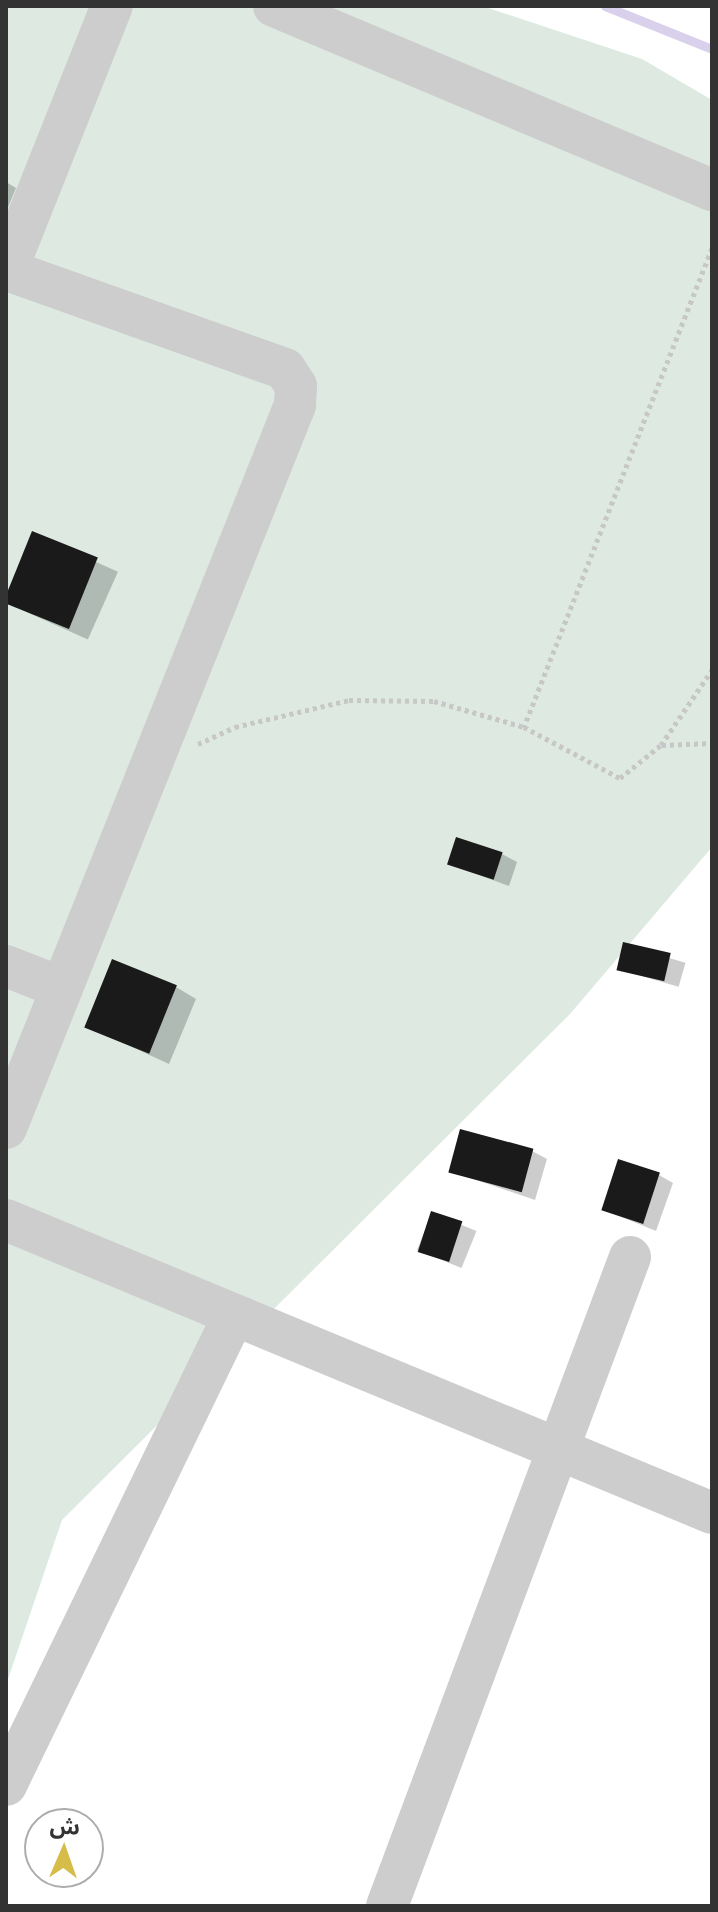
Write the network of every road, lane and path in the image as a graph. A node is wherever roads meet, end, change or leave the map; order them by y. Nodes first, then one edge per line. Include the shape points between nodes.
1 (112, 6) edge
2 (274, 6) edge
3 (712, 190) edge
4 (712, 248) edge
5 (6, 271) edge
6 (712, 670) edge
7 (524, 727) junction
8 (712, 743) edge
9 (661, 745) junction
10 (150, 767) junction
11 (6, 966) edge
12 (62, 988) junction
13 (6, 1128) edge
14 (6, 1220) edge
15 (630, 1257) dead end
16 (233, 1317) junction
17 (557, 1454) junction
18 (712, 1513) edge
19 (6, 1785) edge
20 (387, 1906) edge

1 - 5 street
2 - 3 street
4 - 7 path
5 - 10 street via 285,369 296,386 295,405
6 - 9 path
7 - 9 path via 620,778
7 - 10 path via 434,701 349,700 235,727
8 - 9 path
10 - 12 street
11 - 12 street
12 - 13 street
14 - 16 street
15 - 17 street
16 - 17 street
16 - 19 street
17 - 18 street
17 - 20 street

